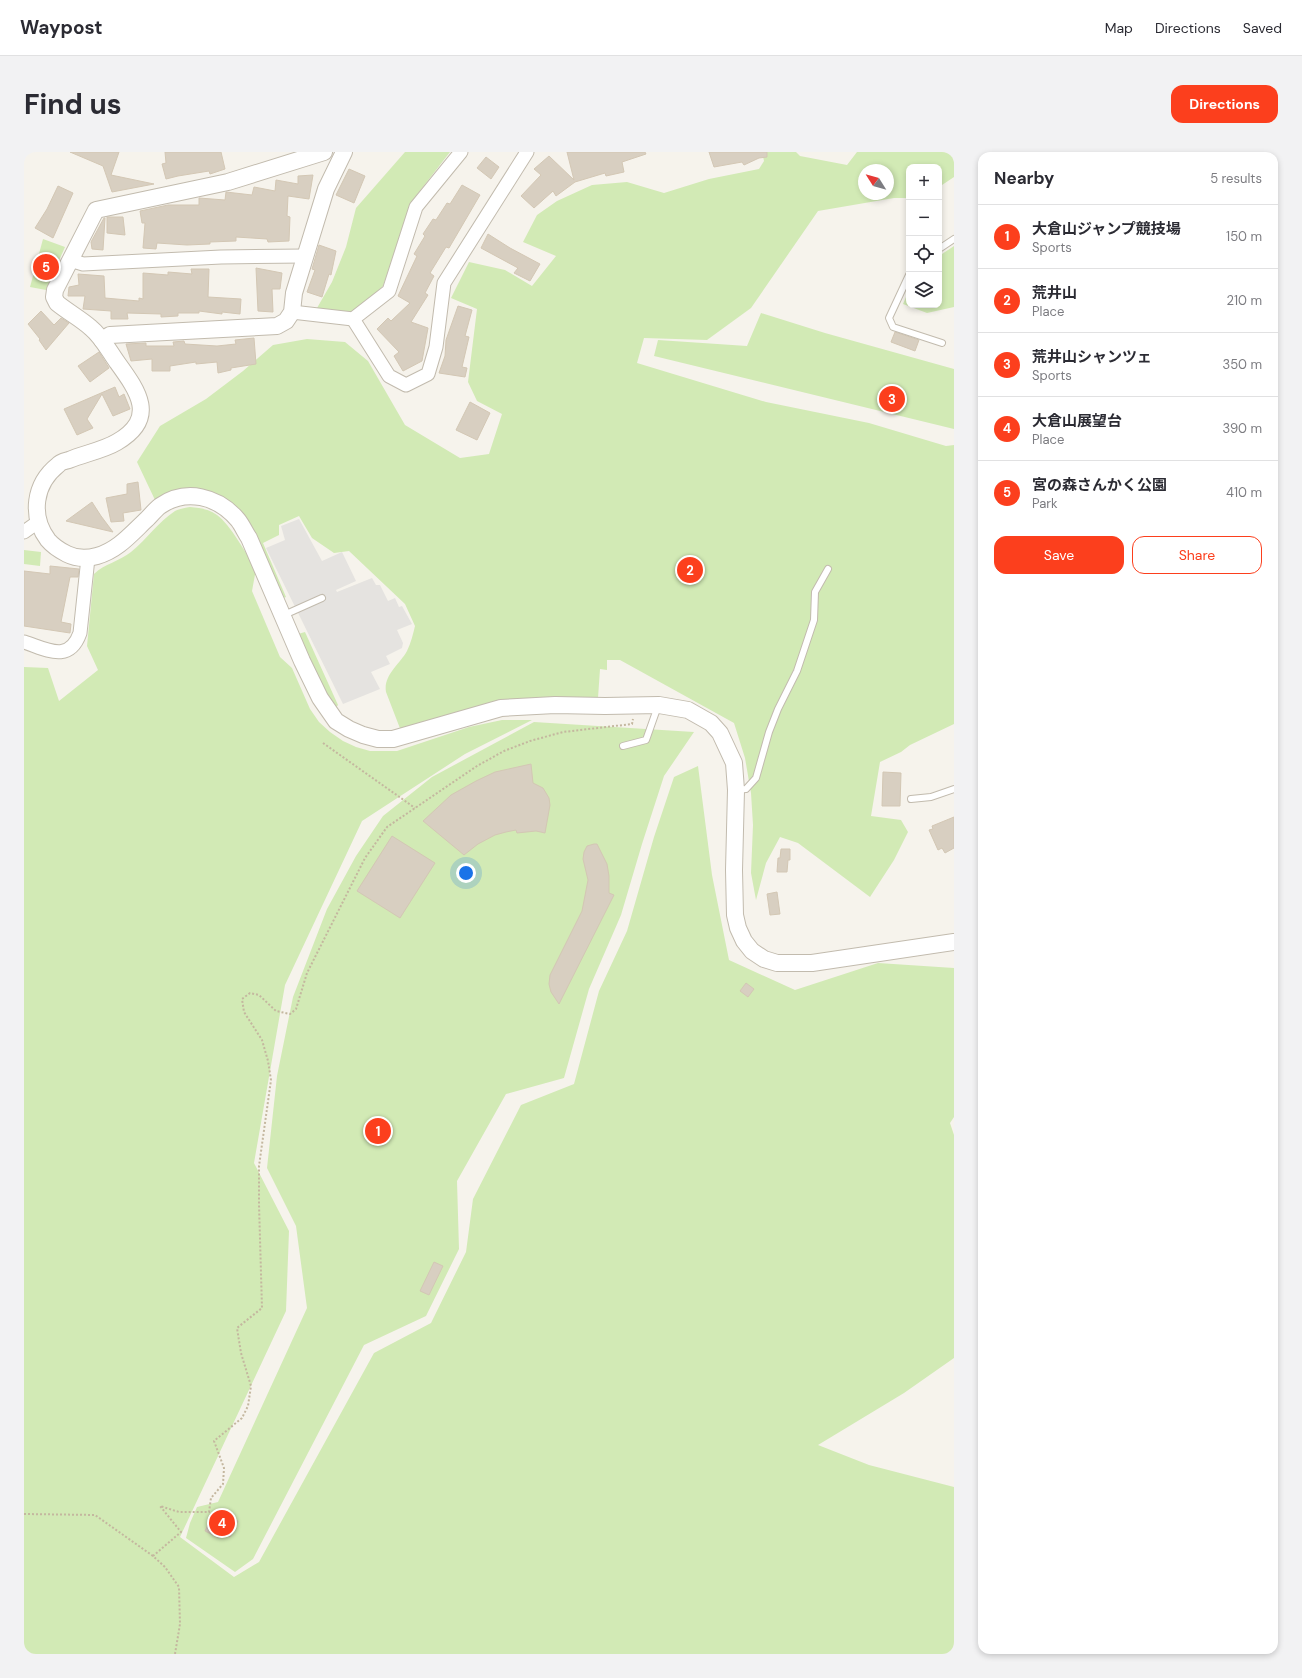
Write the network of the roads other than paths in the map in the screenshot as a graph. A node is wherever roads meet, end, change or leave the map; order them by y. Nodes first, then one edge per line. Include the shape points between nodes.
1 (324, 152) edge
2 (461, 152) edge
3 (527, 152) edge
4 (338, 153) edge
5 (954, 239) edge
6 (942, 247) edge
7 (305, 256) junction
8 (70, 260) junction
9 (906, 281) edge
10 (292, 312) junction
11 (354, 320) junction
12 (102, 340) junction
13 (942, 343) dead end
14 (38, 522) junction
15 (24, 532) edge
16 (88, 558) junction
17 (828, 569) dead end
18 (322, 598) dead end
19 (282, 616) junction
20 (24, 642) edge
21 (659, 705) junction
22 (623, 746) dead end
23 (954, 789) edge
24 (736, 790) junction
25 (911, 799) dead end
26 (954, 942) edge

1 - 8 street via 228,182 96,210
2 - 11 street via 416,207 389,291
3 - 11 street via 444,283 436,346 428,374 406,385 389,376
4 - 7 street
5 - 6 lane
7 - 8 street via 221,257 83,264
7 - 10 street via 294,292
8 - 12 street via 55,290 54,298
9 - 13 lane via 889,318 893,327
10 - 11 street
10 - 12 street via 286,321 277,326 110,335
12 - 14 street via 139,396 141,412 138,421 130,433 116,443 58,464 45,479 38,495
14 - 15 street
14 - 16 street via 49,542 74,557
16 - 19 street via 108,553 123,543 159,506 182,496 205,498 218,502 238,520
16 - 20 street via 77,642 65,652 59,653
17 - 24 lane via 815,592 814,620 797,671 769,732 756,778 746,789
18 - 19 lane
19 - 21 street via 320,698 336,721 349,729 378,739 393,739 501,708
21 - 22 lane via 646,740
21 - 24 street via 688,710 711,723 720,733 734,763
23 - 25 lane
24 - 26 street via 734,915 741,934 752,951 764,959 777,963 812,963

